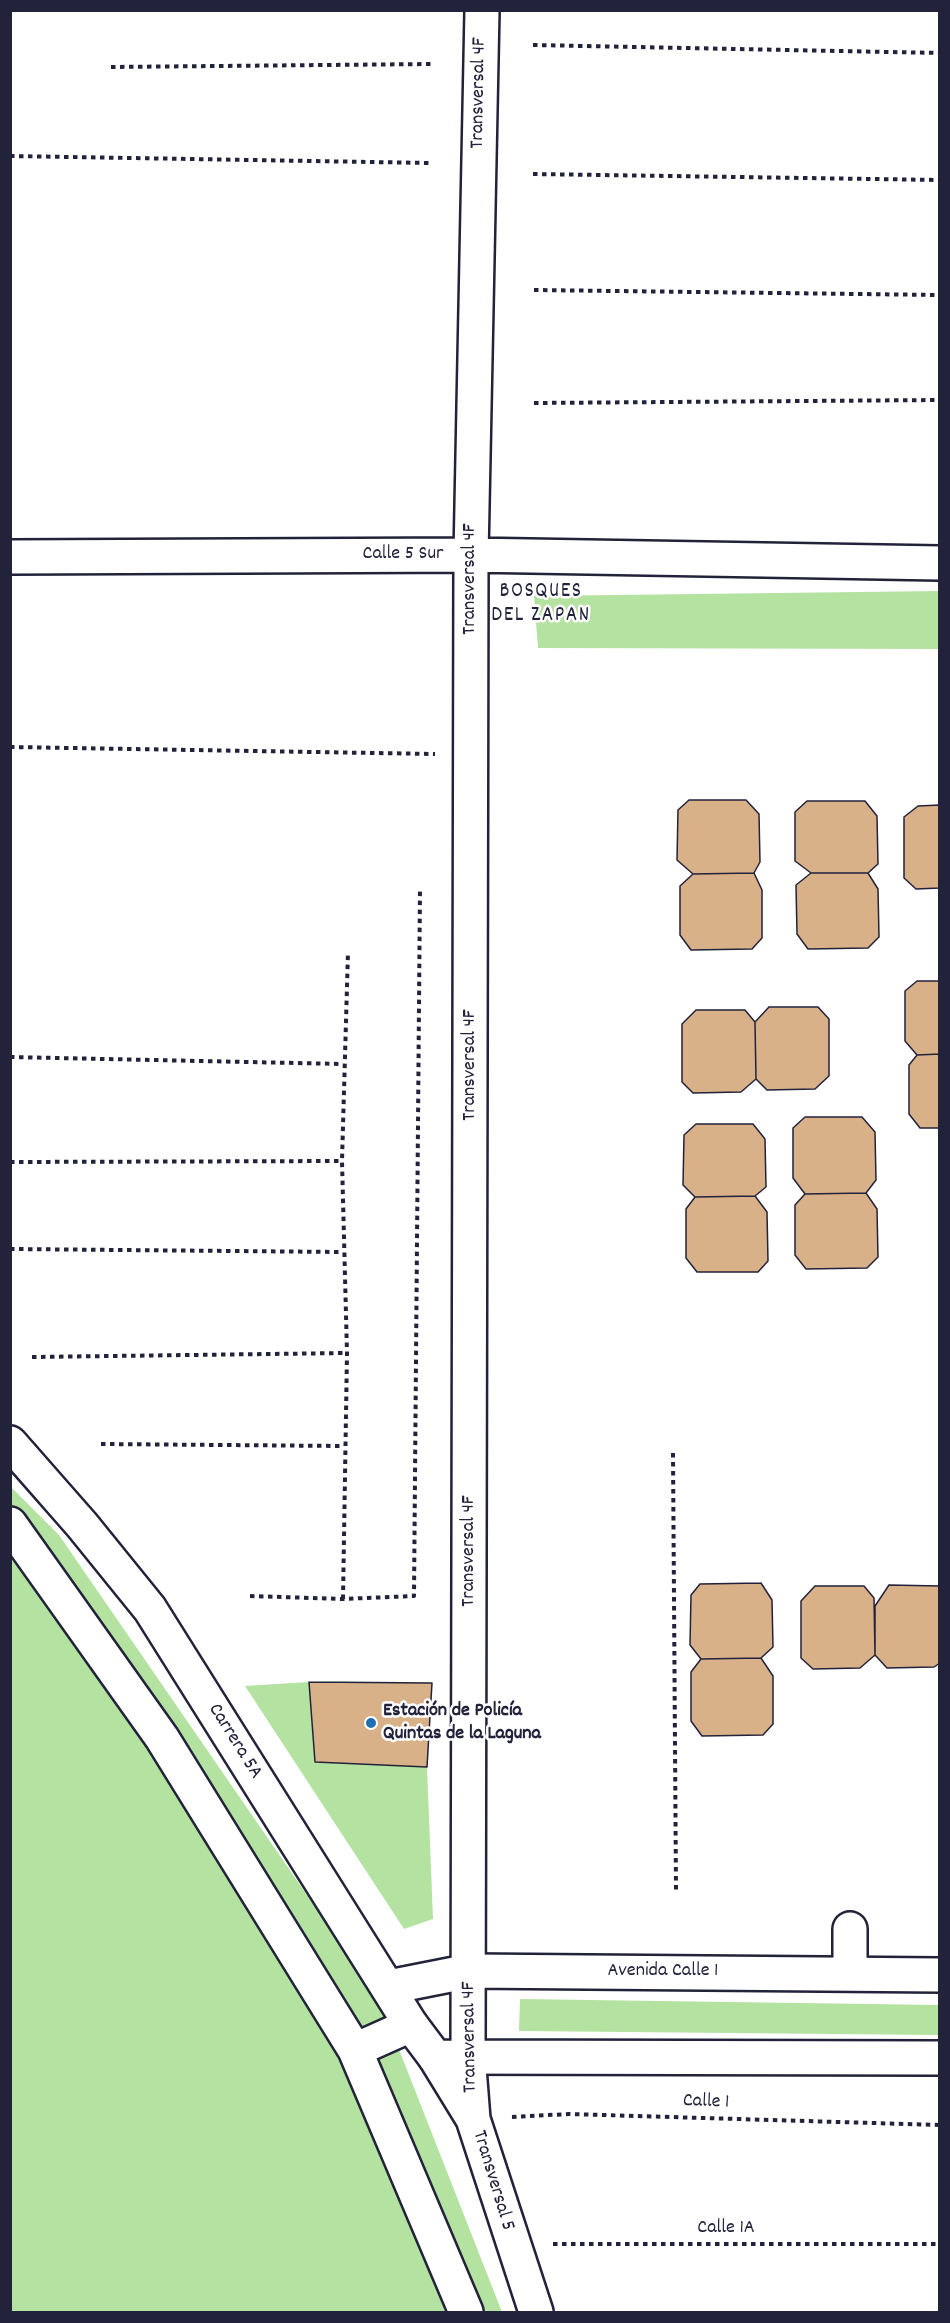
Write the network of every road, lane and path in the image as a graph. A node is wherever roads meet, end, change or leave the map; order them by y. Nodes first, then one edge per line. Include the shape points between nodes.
1 (482, 10) edge
2 (533, 45) dead end
3 (939, 53) edge
4 (432, 64) dead end
5 (111, 67) dead end
6 (10, 156) edge
7 (430, 163) dead end
8 (533, 174) dead end
9 (939, 180) edge
10 (534, 290) dead end
11 (939, 295) edge
12 (939, 400) edge
13 (534, 403) dead end
14 (471, 555) junction
15 (10, 557) edge
16 (939, 563) edge
17 (10, 747) edge
18 (439, 754) dead end
19 (420, 888) dead end
20 (348, 952) dead end
21 (10, 1057) edge
22 (343, 1064) junction
23 (342, 1161) junction
24 (10, 1162) edge
25 (10, 1249) edge
26 (343, 1252) junction
27 (346, 1353) junction
28 (32, 1357) dead end
29 (10, 1443) edge
30 (101, 1444) dead end
31 (344, 1446) junction
32 (673, 1453) dead end
33 (10, 1524) edge
34 (250, 1596) dead end
35 (343, 1599) junction
36 (676, 1891) dead end
37 (850, 1929) dead end
38 (470, 1971) junction
39 (850, 1973) junction
40 (939, 1975) edge
41 (389, 1987) junction
42 (411, 2025) junction
43 (355, 2050) junction
44 (468, 2055) junction
45 (435, 2056) junction
46 (939, 2058) edge
47 (473, 2119) junction
48 (939, 2125) edge
49 (512, 2244) junction
50 (939, 2244) edge
51 (466, 2313) edge
52 (536, 2313) edge

1 - 14 street, Transversal 4F
2 - 3 path
4 - 5 path
6 - 7 path
8 - 9 path
10 - 11 path
12 - 13 path
14 - 15 street, Calle 5 Sur
14 - 16 street, Calle 5 Sur
14 - 38 street, Transversal 4F
17 - 18 path
19 - 35 path via 414,1596
20 - 22 path
21 - 22 path
22 - 23 path
23 - 24 path
23 - 26 path
25 - 26 path
26 - 27 path
27 - 28 path
27 - 31 path
29 - 41 street, Carrera 5A via 150,1609
30 - 31 path
31 - 35 path
32 - 36 path
33 - 43 street via 162,1738
34 - 35 path
37 - 39 street
38 - 39 street, Avenida Calle 1
38 - 41 street, Avenida Calle 1
38 - 44 street, Transversal 4F
39 - 40 street, Avenida Calle 1
41 - 42 street, Carrera 5A
42 - 43 street
42 - 45 street, Carrera 5A
43 - 51 street
44 - 45 street
44 - 46 street
44 - 47 street, Transversal 4F
45 - 47 street, Transversal 5
47 - 48 path, Calle 1 via 569,2114
47 - 49 street, Transversal 5
49 - 50 path, Calle 1A
49 - 52 street, Transversal 5

